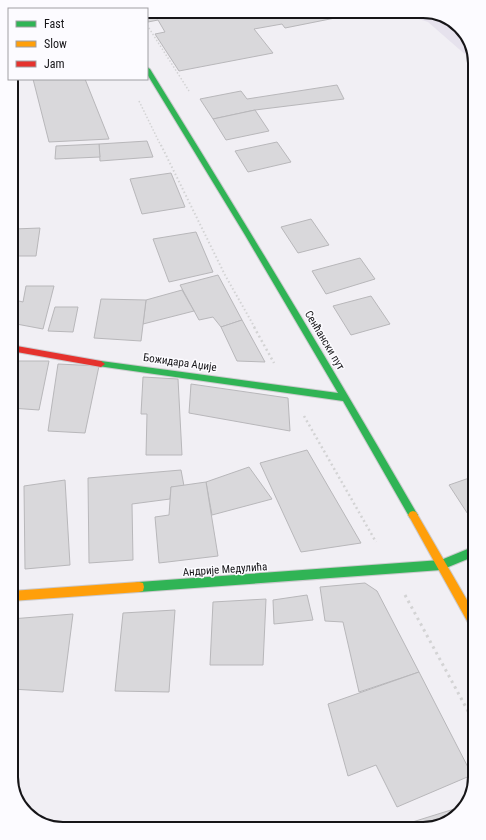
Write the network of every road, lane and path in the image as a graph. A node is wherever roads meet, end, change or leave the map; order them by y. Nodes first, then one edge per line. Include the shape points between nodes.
1 (148, 27) edge
2 (148, 69) edge
3 (189, 90) dead end
4 (138, 100) dead end
5 (18, 349) edge
6 (290, 390) junction
7 (346, 398) junction
8 (468, 554) edge
9 (441, 565) junction
10 (391, 569) junction
11 (18, 596) edge
12 (468, 612) edge
13 (468, 711) edge

1 - 3 path
2 - 7 main road, Сенћански пут
4 - 6 path via 225,275
5 - 6 main road, Божидара Аџије via 61,358
6 - 7 main road, Божидара Аџије
6 - 10 path
7 - 9 main road, Сенћански пут
8 - 9 main road, Андрије Медулића
9 - 10 main road, Андрије Медулића
9 - 12 main road, Сенћански пут
10 - 11 main road, Андрије Медулића
10 - 13 path

